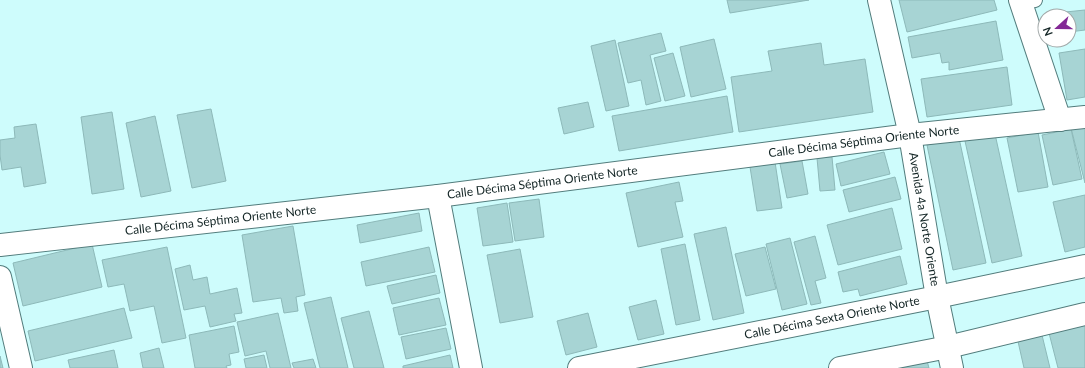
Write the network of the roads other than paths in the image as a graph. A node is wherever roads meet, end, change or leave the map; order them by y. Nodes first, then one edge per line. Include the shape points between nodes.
1 (879, 0) edge
2 (1025, 1) edge
3 (1085, 118) edge
4 (1060, 120) junction
5 (910, 135) junction
6 (438, 196) junction
7 (0, 245) edge
8 (1085, 266) edge
9 (0, 277) edge
10 (937, 297) junction
11 (1085, 314) edge
12 (948, 347) junction
13 (21, 368) edge
14 (471, 368) edge
15 (580, 368) edge
16 (840, 368) edge
17 (952, 368) edge

1 - 5 street, Avenida 4a Norte Oriente
2 - 4 street
3 - 4 street, Calle Décima Séptima Oriente Norte
4 - 5 street, Calle Décima Séptima Oriente Norte
5 - 6 street, Calle Décima Séptima Oriente Norte
5 - 10 street, Avenida 4a Norte Oriente
6 - 7 street, Calle Décima Séptima Oriente Norte
6 - 14 street
8 - 10 street, Calle Décima Sexta Oriente Norte
9 - 13 street
10 - 12 street, Avenida 4a Norte Oriente
10 - 15 street, Calle Décima Sexta Oriente Norte
11 - 12 street
12 - 16 street
12 - 17 street, Avenida 4a Norte Oriente

